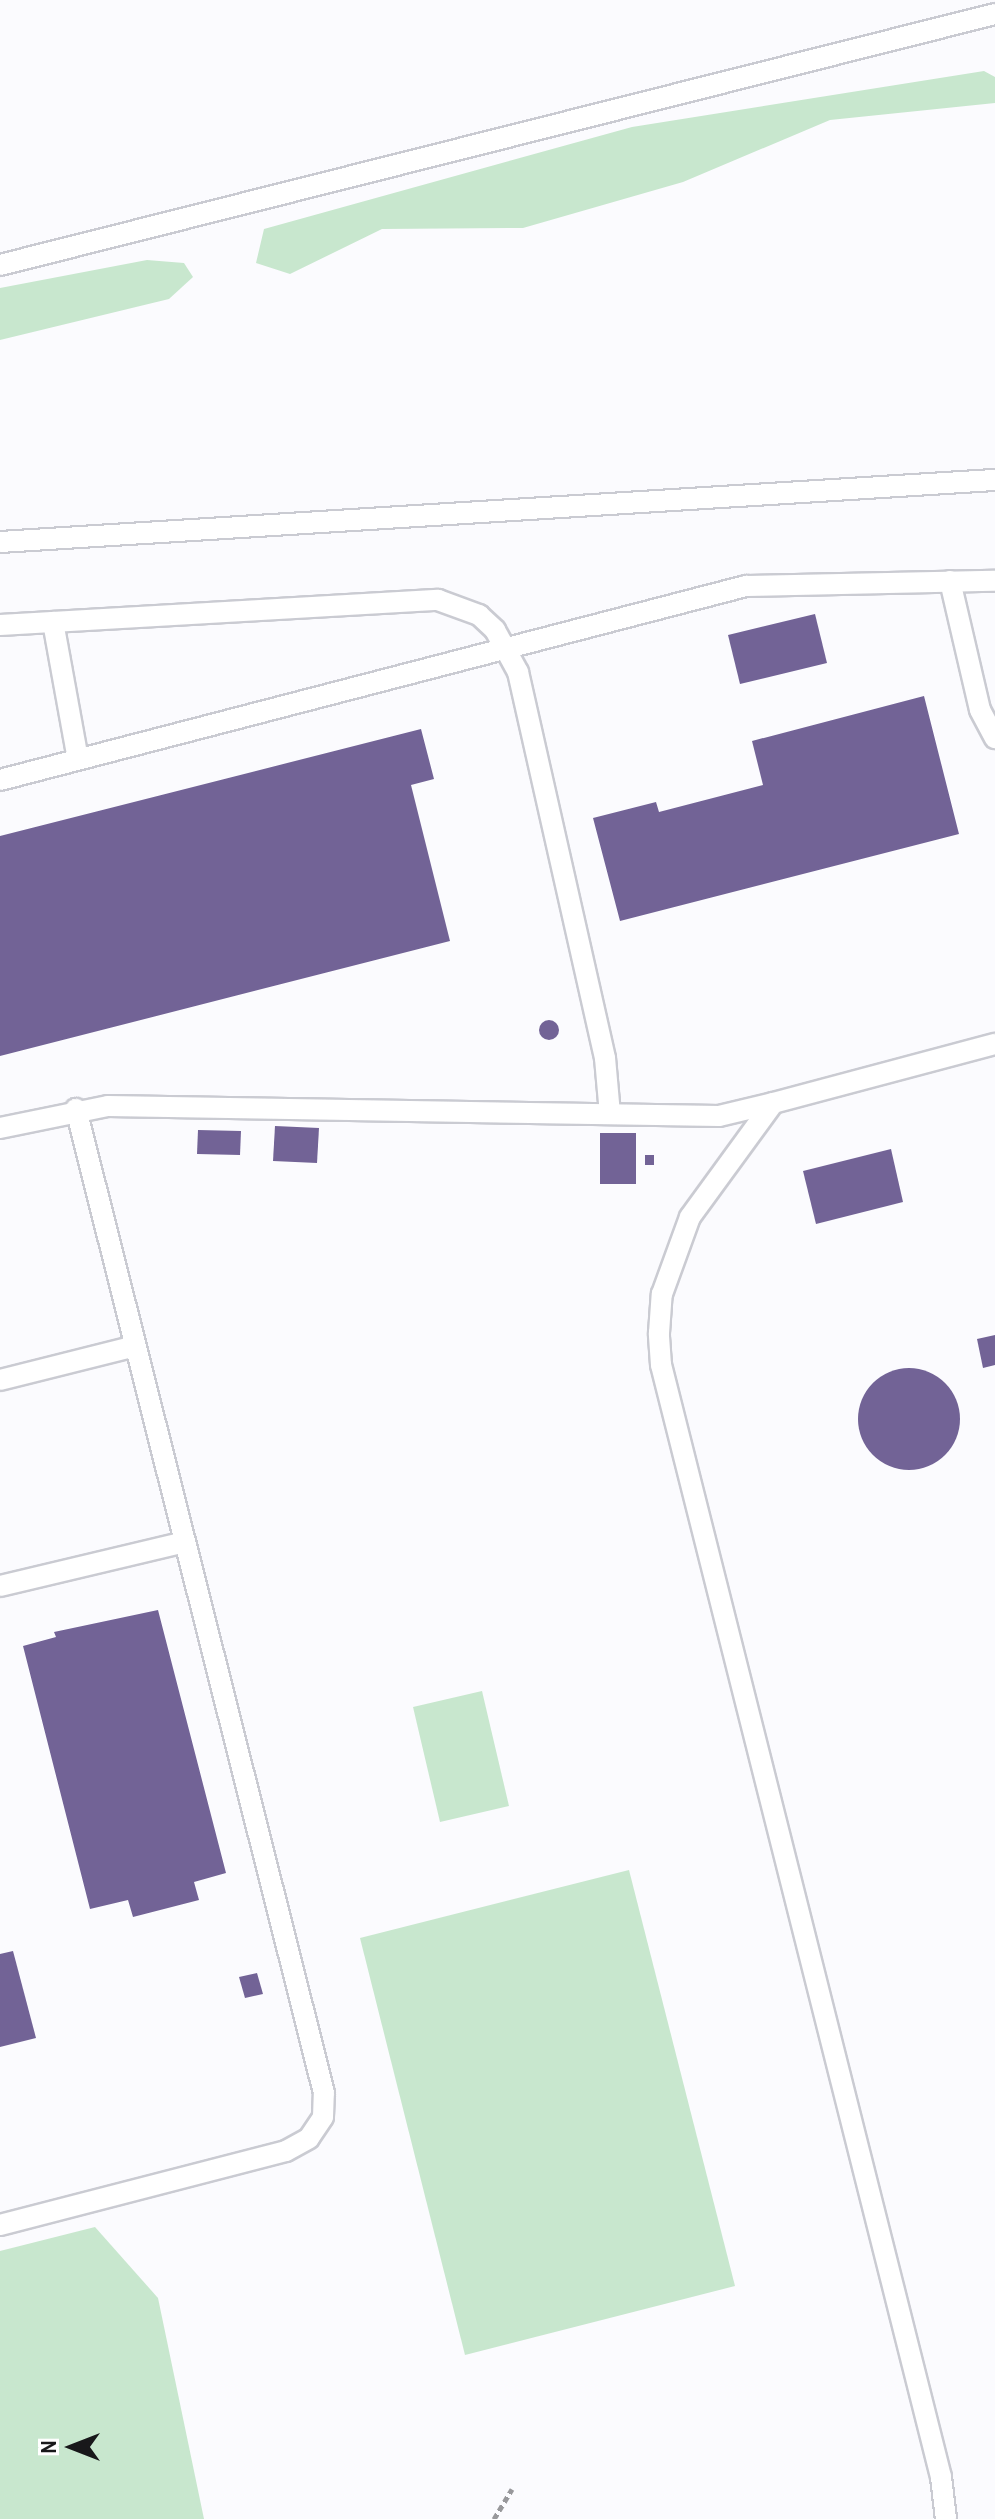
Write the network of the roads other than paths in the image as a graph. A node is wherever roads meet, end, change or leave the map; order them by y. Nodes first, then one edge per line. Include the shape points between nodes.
1 (995, 14) edge
2 (0, 265) edge
3 (995, 480) edge
4 (0, 542) edge
5 (950, 581) junction
6 (995, 581) edge
7 (53, 622) junction
8 (0, 625) edge
9 (507, 647) junction
10 (995, 738) edge
11 (78, 759) junction
12 (0, 780) edge
13 (995, 1044) edge
14 (773, 1103) junction
15 (76, 1109) junction
16 (610, 1114) junction
17 (0, 1128) edge
18 (135, 1346) junction
19 (0, 1380) edge
20 (185, 1542) junction
21 (0, 1586) edge
22 (0, 2225) edge
23 (946, 2519) edge

1 - 2 lane
3 - 4 lane
5 - 6 lane
5 - 9 lane via 746,586
5 - 10 lane via 980,710
7 - 8 lane
7 - 9 lane via 438,600 479,615
7 - 11 lane
9 - 11 lane
9 - 16 lane via 518,672 605,1058
11 - 12 lane
13 - 14 lane
14 - 16 lane via 719,1116
14 - 23 lane via 690,1217 662,1294 661,1365 941,2477
15 - 16 lane
15 - 17 lane
15 - 18 lane
18 - 19 lane
18 - 20 lane
20 - 21 lane
20 - 22 lane via 324,2093 323,2117 309,2138 286,2151

